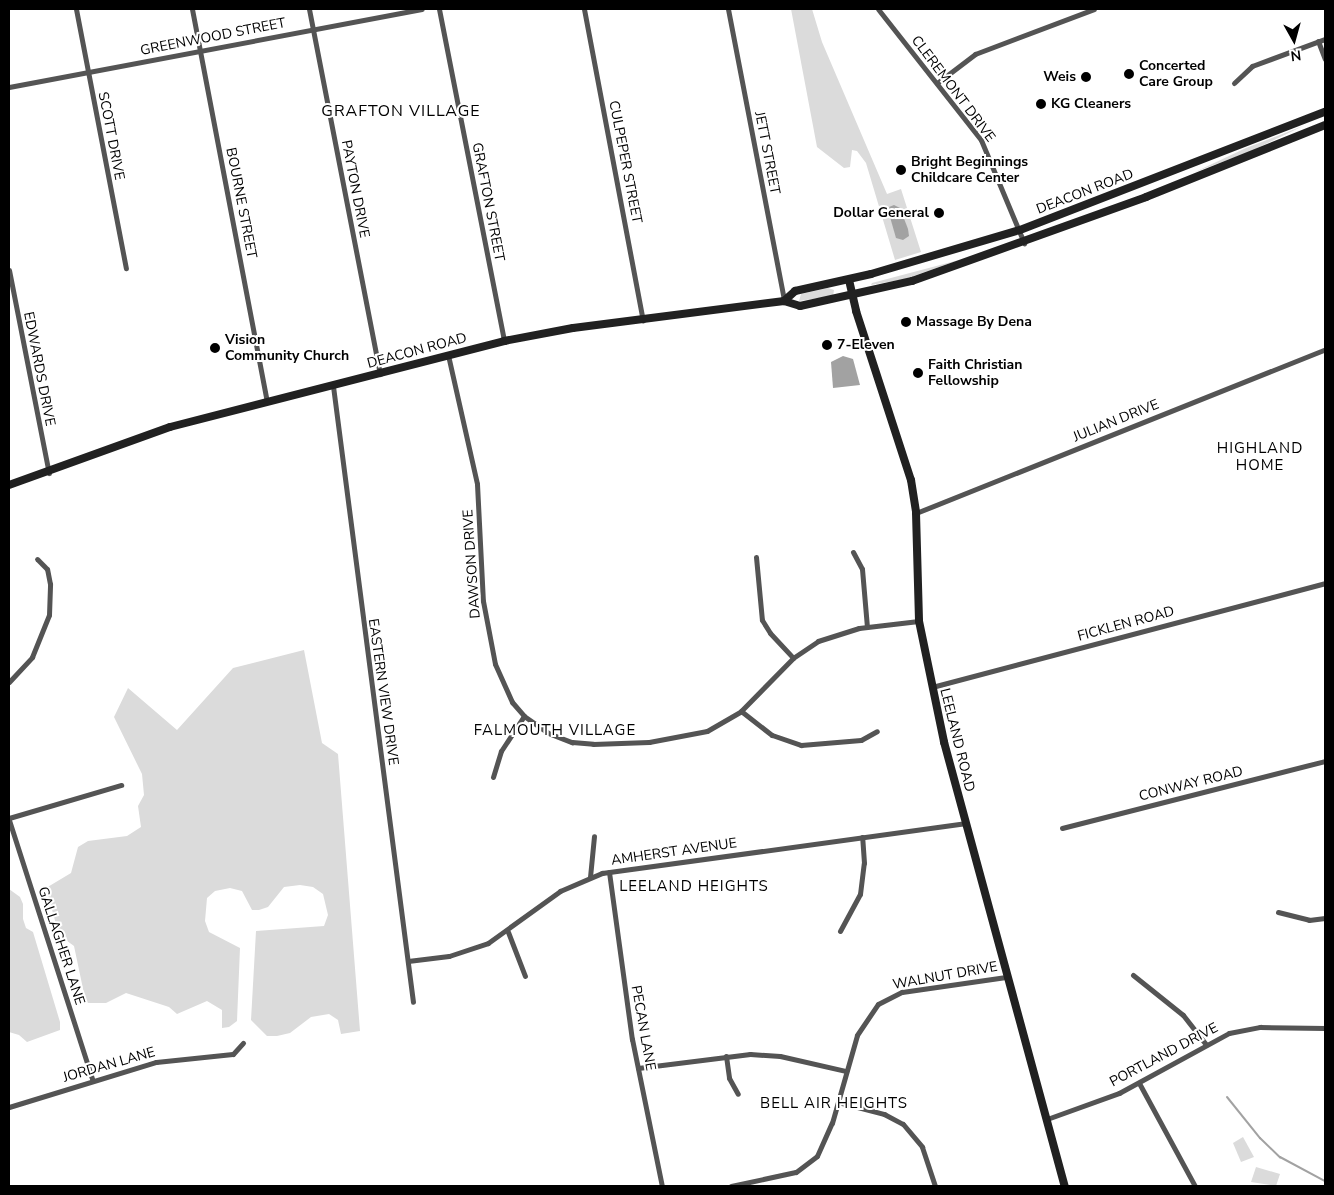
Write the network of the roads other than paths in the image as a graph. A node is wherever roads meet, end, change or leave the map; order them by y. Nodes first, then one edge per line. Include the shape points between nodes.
1 (76, 9) edge
2 (192, 9) edge
3 (309, 9) edge
4 (422, 9) edge
5 (439, 9) edge
6 (584, 9) edge
7 (728, 9) edge
8 (878, 9) edge
9 (1094, 9) edge
10 (313, 29) junction
11 (1325, 39) edge
12 (1318, 42) junction
13 (200, 51) junction
14 (1325, 59) edge
15 (88, 72) junction
16 (936, 83) junction
17 (1234, 83) dead end
18 (9, 87) edge
19 (1325, 112) edge
20 (1325, 125) edge
21 (1020, 230) junction
22 (1024, 243) junction
23 (126, 268) dead end
24 (9, 270) edge
25 (849, 280) junction
26 (852, 296) junction
27 (784, 301) junction
28 (643, 320) junction
29 (504, 341) junction
30 (1325, 349) edge
31 (448, 355) junction
32 (380, 374) junction
33 (333, 386) junction
34 (268, 401) junction
35 (49, 473) junction
36 (9, 485) edge
37 (916, 513) junction
38 (853, 552) dead end
39 (37, 558) dead end
40 (756, 558) dead end
41 (1325, 583) edge
42 (919, 621) junction
43 (867, 627) junction
44 (793, 658) junction
45 (9, 682) edge
46 (932, 687) junction
47 (741, 711) junction
48 (524, 716) junction
49 (877, 731) dead end
50 (1325, 761) edge
51 (493, 777) dead end
52 (120, 785) dead end
53 (9, 819) edge
54 (965, 823) junction
55 (1062, 828) dead end
56 (594, 836) dead end
57 (862, 837) junction
58 (609, 872) junction
59 (590, 877) junction
60 (1278, 912) dead end
61 (1325, 918) edge
62 (840, 931) dead end
63 (508, 932) junction
64 (408, 961) junction
65 (525, 976) dead end
66 (1133, 976) dead end
67 (1006, 977) junction
68 (413, 1002) dead end
69 (1325, 1028) edge
70 (243, 1043) dead end
71 (1205, 1043) junction
72 (726, 1056) junction
73 (638, 1068) junction
74 (846, 1071) junction
75 (92, 1079) junction
76 (1139, 1084) junction
77 (738, 1094) dead end
78 (838, 1102) junction
79 (9, 1107) edge
80 (1047, 1119) junction
81 (662, 1186) edge
82 (731, 1186) edge
83 (935, 1186) edge
84 (1065, 1186) edge
85 (1195, 1186) edge

1 - 15 street, SCOTT DRIVE
2 - 13 street, BOURNE STREET
3 - 10 street, PAYTON DRIVE
4 - 10 street, GREENWOOD STREET
5 - 29 street, GRAFTON STREET
6 - 28 street, CULPEPER STREET
7 - 27 street, JETT STREET
8 - 16 street, CLEREMONT DRIVE
9 - 16 street via 975,54
10 - 13 street, GREENWOOD STREET
10 - 32 street, PAYTON DRIVE
11 - 12 street
12 - 14 street
12 - 17 street via 1252,66
13 - 15 street, GREENWOOD STREET
13 - 34 street, BOURNE STREET
15 - 18 street, GREENWOOD STREET
15 - 23 street, SCOTT DRIVE
16 - 21 street, CLEREMONT DRIVE via 981,140
19 - 21 main road, DEACON ROAD
20 - 22 main road, DEACON ROAD
21 - 22 street, CLEREMONT DRIVE
21 - 25 main road, DEACON ROAD
22 - 26 main road, DEACON ROAD via 933,275
24 - 35 street, EDWARDS DRIVE
25 - 26 main road
25 - 27 main road, DEACON ROAD via 795,291
26 - 27 main road, DEACON ROAD via 800,306
26 - 37 main road, LEELAND ROAD via 904,451
27 - 28 main road, DEACON ROAD
28 - 29 main road, DEACON ROAD via 573,328
29 - 31 main road, DEACON ROAD
30 - 37 street, JULIAN DRIVE
31 - 32 main road, DEACON ROAD
31 - 48 street, DAWSON DRIVE via 477,484 483,601 490,647 505,692
32 - 33 main road, DEACON ROAD
33 - 34 main road, DEACON ROAD
33 - 64 street, EASTERN VIEW DRIVE
34 - 35 main road, DEACON ROAD via 141,436
35 - 36 main road, DEACON ROAD
37 - 42 main road, LEELAND ROAD
38 - 43 street via 862,569
39 - 45 street via 47,569 49,615 32,656
40 - 44 street via 762,620
41 - 46 street, FICKLEN ROAD
42 - 43 street, DAWSON DRIVE
42 - 46 main road, LEELAND ROAD
43 - 44 street, DAWSON DRIVE via 832,635
44 - 47 street, DAWSON DRIVE
46 - 54 main road, LEELAND ROAD
47 - 48 street, DAWSON DRIVE via 719,725 693,734 648,742 593,744 560,738
47 - 49 street via 780,740 801,745 861,740
48 - 51 street via 501,751
50 - 55 street, CONWAY ROAD
52 - 53 street
53 - 75 street, GALLAGHER LANE
54 - 57 street, AMHERST AVENUE
54 - 67 main road, LEELAND ROAD
56 - 59 street
57 - 58 street, AMHERST AVENUE
57 - 62 street via 864,864 860,894
58 - 59 street, AMHERST AVENUE
58 - 73 street, PECAN LANE
59 - 63 street, AMHERST AVENUE via 560,891
60 - 61 street via 1309,920
63 - 64 street, AMHERST AVENUE via 462,953
63 - 65 street
64 - 68 street, EASTERN VIEW DRIVE
66 - 71 street via 1183,1015
67 - 74 street, WALNUT DRIVE via 902,992 886,998 872,1009 860,1028
67 - 80 main road, LEELAND ROAD
69 - 71 street, PORTLAND DRIVE via 1260,1027 1229,1033
70 - 75 street, JORDAN LANE via 233,1054 156,1062
71 - 76 street, PORTLAND DRIVE
72 - 73 street
72 - 74 street via 780,1056
72 - 77 street via 729,1078
73 - 81 street, PECAN LANE
74 - 78 street, WALNUT DRIVE
75 - 79 street, JORDAN LANE
76 - 80 street, PORTLAND DRIVE
76 - 85 street
78 - 82 street, WALNUT DRIVE via 826,1141 811,1162 789,1174
78 - 83 street via 884,1114 903,1124 922,1147
80 - 84 main road, LEELAND ROAD

